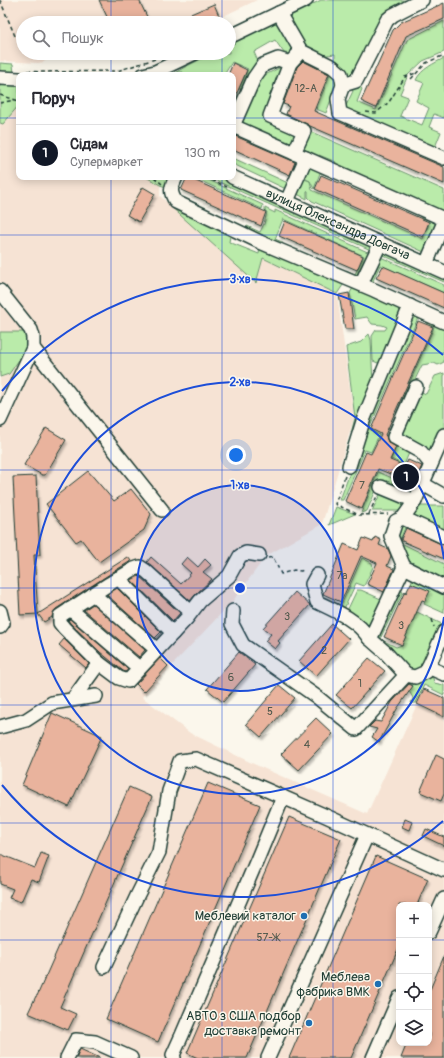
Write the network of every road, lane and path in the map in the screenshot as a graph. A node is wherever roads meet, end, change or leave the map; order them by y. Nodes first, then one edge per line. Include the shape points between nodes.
1 (0, 0) edge
2 (306, 0) edge
3 (422, 0) edge
4 (279, 13) junction
5 (236, 34) edge
6 (15, 36) dead end
7 (301, 51) junction
8 (444, 55) edge
9 (153, 60) edge
10 (180, 60) edge
11 (290, 63) junction
12 (40, 72) edge
13 (155, 72) edge
14 (416, 73) junction
15 (16, 76) edge
16 (0, 78) edge
17 (411, 78) dead end
18 (343, 85) junction
19 (0, 95) edge
20 (16, 100) joint
21 (0, 103) edge
22 (365, 112) dead end
23 (236, 119) edge
24 (236, 127) edge
25 (300, 155) junction
26 (444, 158) edge
27 (236, 179) edge
28 (175, 180) edge
29 (287, 202) junction
30 (444, 220) edge
31 (380, 244) junction
32 (426, 264) junction
33 (444, 272) edge
34 (361, 284) junction
35 (0, 291) edge
36 (410, 306) junction
37 (444, 322) edge
38 (33, 348) junction
39 (416, 387) dead end
40 (0, 420) edge
41 (444, 435) edge
42 (431, 464) junction
43 (349, 466) joint
44 (423, 484) junction
45 (381, 487) joint
46 (444, 496) edge
47 (415, 501) junction
48 (162, 510) dead end
49 (369, 514) junction
50 (403, 518) junction
51 (444, 537) edge
52 (259, 555) joint
53 (404, 567) junction
54 (311, 572) joint
55 (118, 578) junction
56 (444, 587) edge
57 (94, 594) junction
58 (70, 609) junction
59 (0, 611) edge
60 (233, 611) dead end
61 (191, 612) junction
62 (0, 627) edge
63 (444, 632) edge
64 (173, 633) junction
65 (369, 638) junction
66 (157, 650) junction
67 (99, 663) junction
68 (140, 668) junction
69 (427, 669) junction
70 (444, 674) edge
71 (406, 675) junction
72 (96, 696) dead end
73 (73, 699) junction
74 (0, 727) edge
75 (282, 797) junction
76 (368, 835) junction
77 (444, 870) edge
78 (444, 899) edge
79 (432, 925) edge
80 (104, 967) dead end
81 (396, 1005) edge
82 (67, 1058) edge
83 (131, 1058) edge
84 (174, 1058) edge
85 (268, 1058) edge
86 (373, 1058) edge

1 - 6 path
2 - 4 street
3 - 18 street via 387,20 356,80
4 - 5 street
4 - 7 street
7 - 11 street
7 - 18 street via 333,67 340,74
8 - 14 path via 426,63
9 - 12 path via 117,71
10 - 13 street
11 - 23 street via 278,58 263,65 254,78
11 - 25 street via 270,116 304,131
14 - 17 path
14 - 22 path via 405,77 389,102 376,113
15 - 16 street
18 - 26 street via 338,99 340,113
19 - 20 path
20 - 21 path
24 - 25 street
25 - 29 street
25 - 30 street
27 - 29 street, вулиця Олександра Довгача
28 - 34 street via 171,192 176,202 260,242
29 - 31 street, вулиця Олександра Довгача
30 - 32 street
31 - 32 street, вулиця Олександра Довгача
31 - 34 street
32 - 33 street, вулиця Олександра Довгача
34 - 36 street
35 - 38 street via 31,330
36 - 37 street
36 - 43 street via 364,418
38 - 40 street
38 - 48 street
39 - 42 street via 394,437 421,452
41 - 42 street
42 - 44 street
43 - 49 path via 335,504 359,515
44 - 46 street
44 - 47 street
45 - 47 street
45 - 49 path
47 - 50 street
49 - 50 path via 394,514
50 - 51 street
50 - 53 street via 396,521 391,536
52 - 54 path via 268,559 273,557 281,574 294,570
52 - 61 street via 246,553 240,556 229,576
53 - 56 street
53 - 65 street
54 - 65 street via 317,602 342,614 364,630
55 - 57 street
55 - 61 street via 140,568
55 - 64 street
57 - 58 street
57 - 66 street
58 - 67 street via 60,616 60,623
58 - 68 street
59 - 62 street via 3,623
60 - 71 street via 232,624 243,645 317,697 356,729
61 - 64 street
63 - 69 street
64 - 66 street
65 - 71 street
66 - 68 street
67 - 68 street via 119,678 128,681
67 - 73 street
69 - 70 street
69 - 71 street via 415,677
72 - 73 street
73 - 74 street via 52,702 26,720
75 - 76 street
75 - 80 street via 196,759 180,762 169,791 159,852
75 - 84 street via 173,1055
76 - 77 street
76 - 85 street
78 - 79 street
81 - 86 street
82 - 83 street via 76,1040 95,1042

